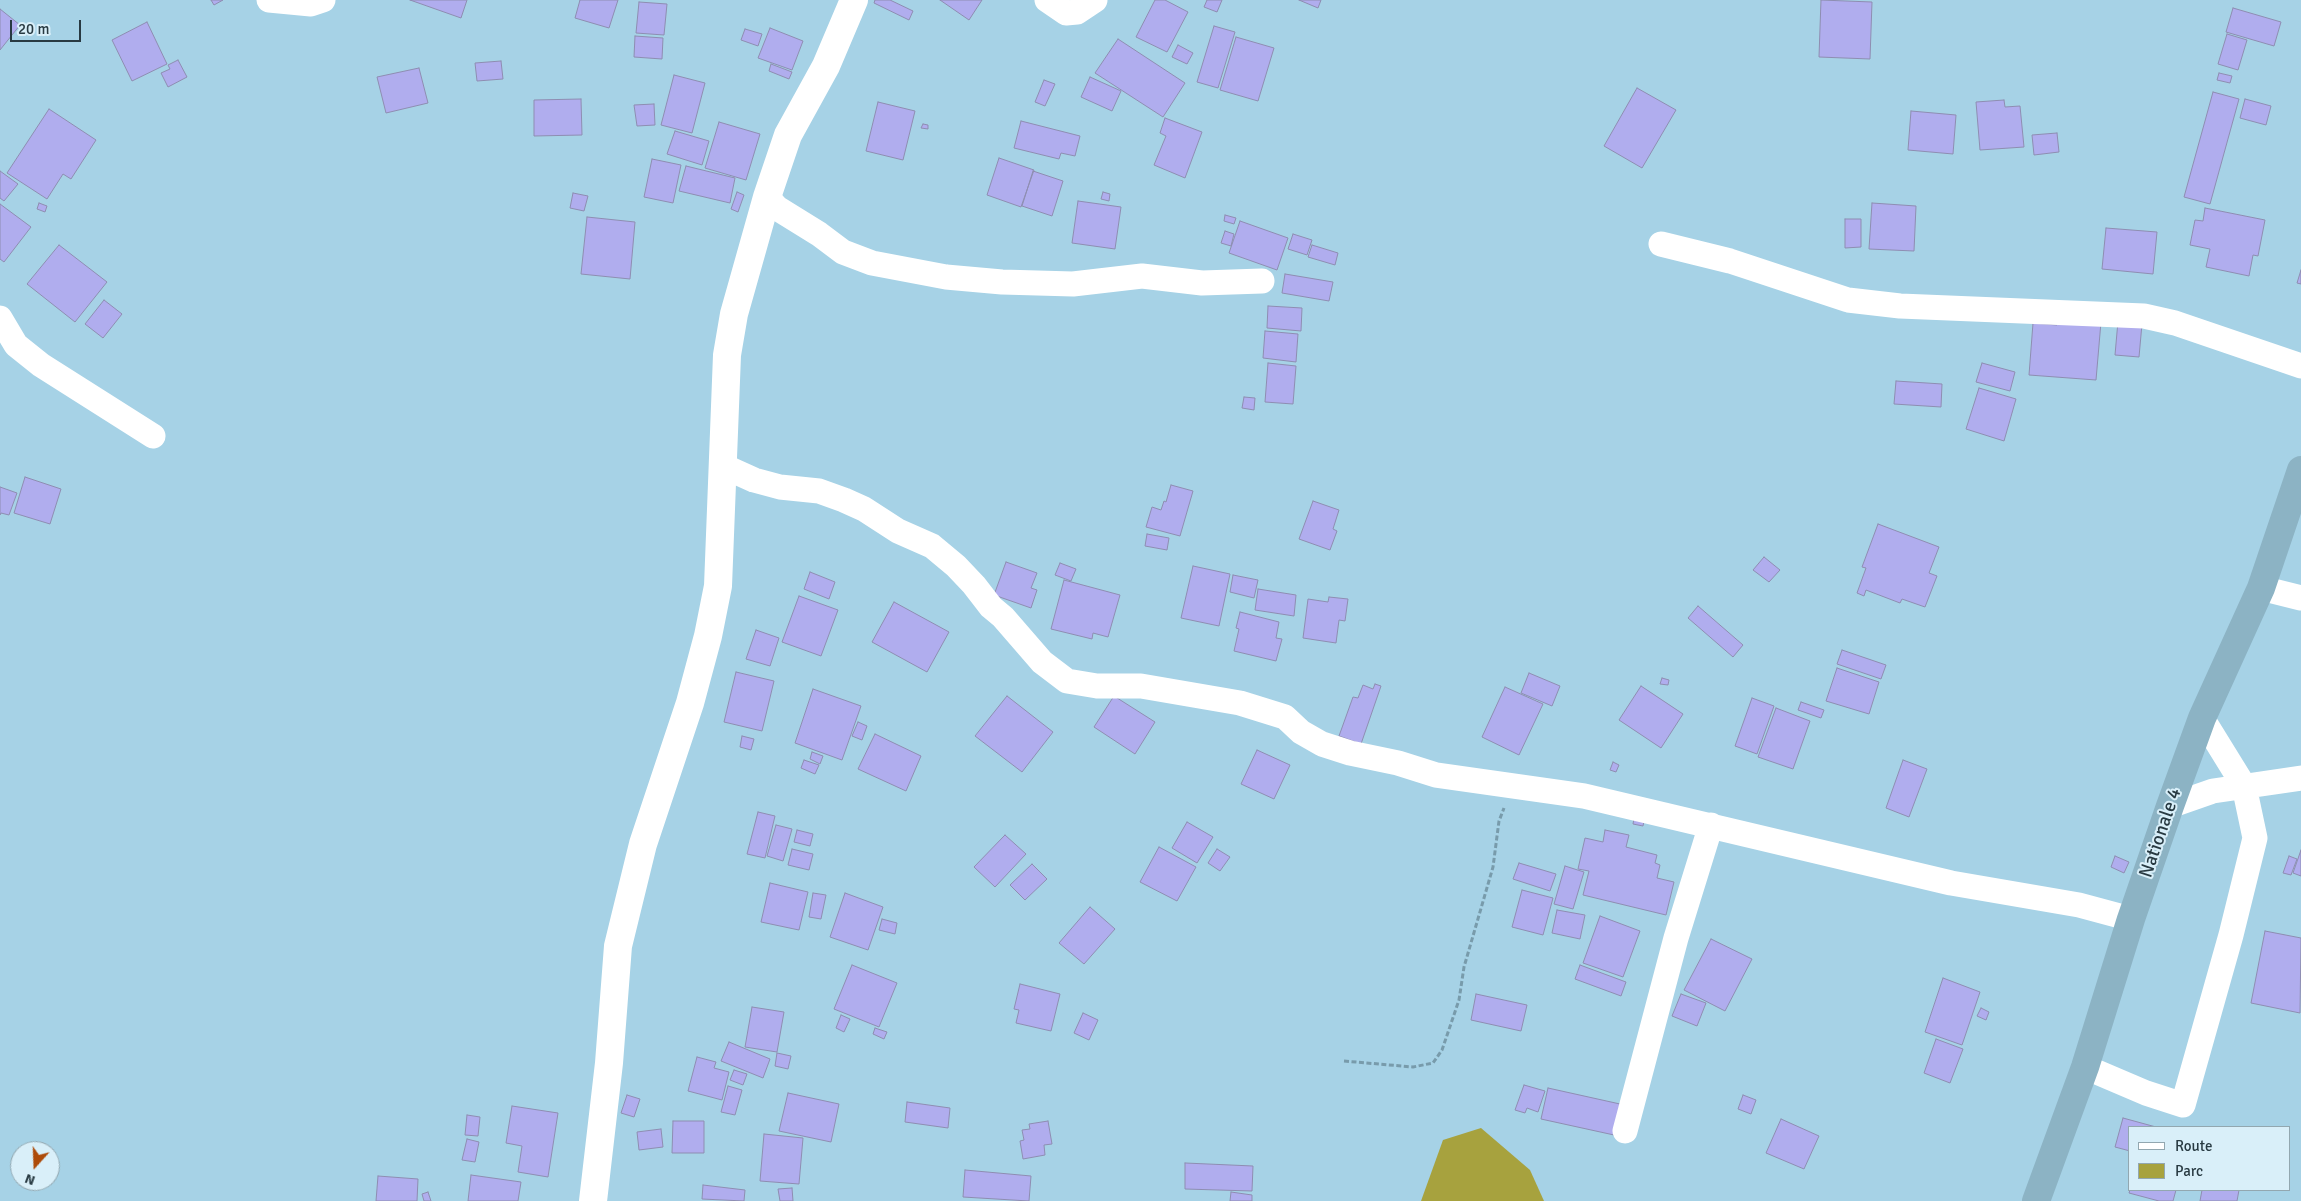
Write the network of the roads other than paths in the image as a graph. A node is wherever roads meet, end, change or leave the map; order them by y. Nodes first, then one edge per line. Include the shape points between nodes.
1 (269, 0) edge
2 (323, 0) edge
3 (854, 0) edge
4 (1047, 0) edge
5 (1096, 0) edge
6 (768, 197) junction
7 (1660, 244) dead end
8 (1262, 280) dead end
9 (0, 318) edge
10 (2301, 366) edge
11 (153, 436) dead end
12 (723, 466) junction
13 (2301, 470) edge
14 (2261, 588) junction
15 (2301, 598) edge
16 (2202, 718) junction
17 (2301, 778) edge
18 (2244, 786) junction
19 (2170, 806) junction
20 (1711, 825) junction
21 (2131, 919) junction
22 (2085, 1067) junction
23 (1625, 1131) dead end
24 (593, 1201) edge
25 (2036, 1201) edge

1 - 2 street via 311,4
3 - 6 street via 826,66 788,135
4 - 5 street via 1066,13 1077,12
6 - 8 street via 777,208 843,252 872,263 946,277 1073,284 1142,276 1211,283
6 - 12 street via 734,314 727,355
7 - 10 street via 1730,261 1848,300 1900,306 2144,316 2175,323
9 - 11 street via 16,345
12 - 20 street via 754,480 780,487 819,491 844,500 932,546 968,578 1042,662 1067,681 1096,686 1141,686 1240,703 1285,717 1301,732 1322,744 1350,753 1436,775 1584,796
12 - 24 street via 718,586 708,636 690,703 643,844 618,946
13 - 14 highway, Nationale 4
14 - 15 street
14 - 16 highway, Nationale 4
16 - 18 street
16 - 19 highway, Nationale 4
17 - 18 street
18 - 19 street via 2213,791
18 - 22 street via 2255,838 2183,1105 2146,1094
19 - 21 highway, Nationale 4
20 - 21 street via 1951,883 2079,905
20 - 23 street via 1676,938
21 - 22 highway, Nationale 4
22 - 25 highway, Nationale 4

